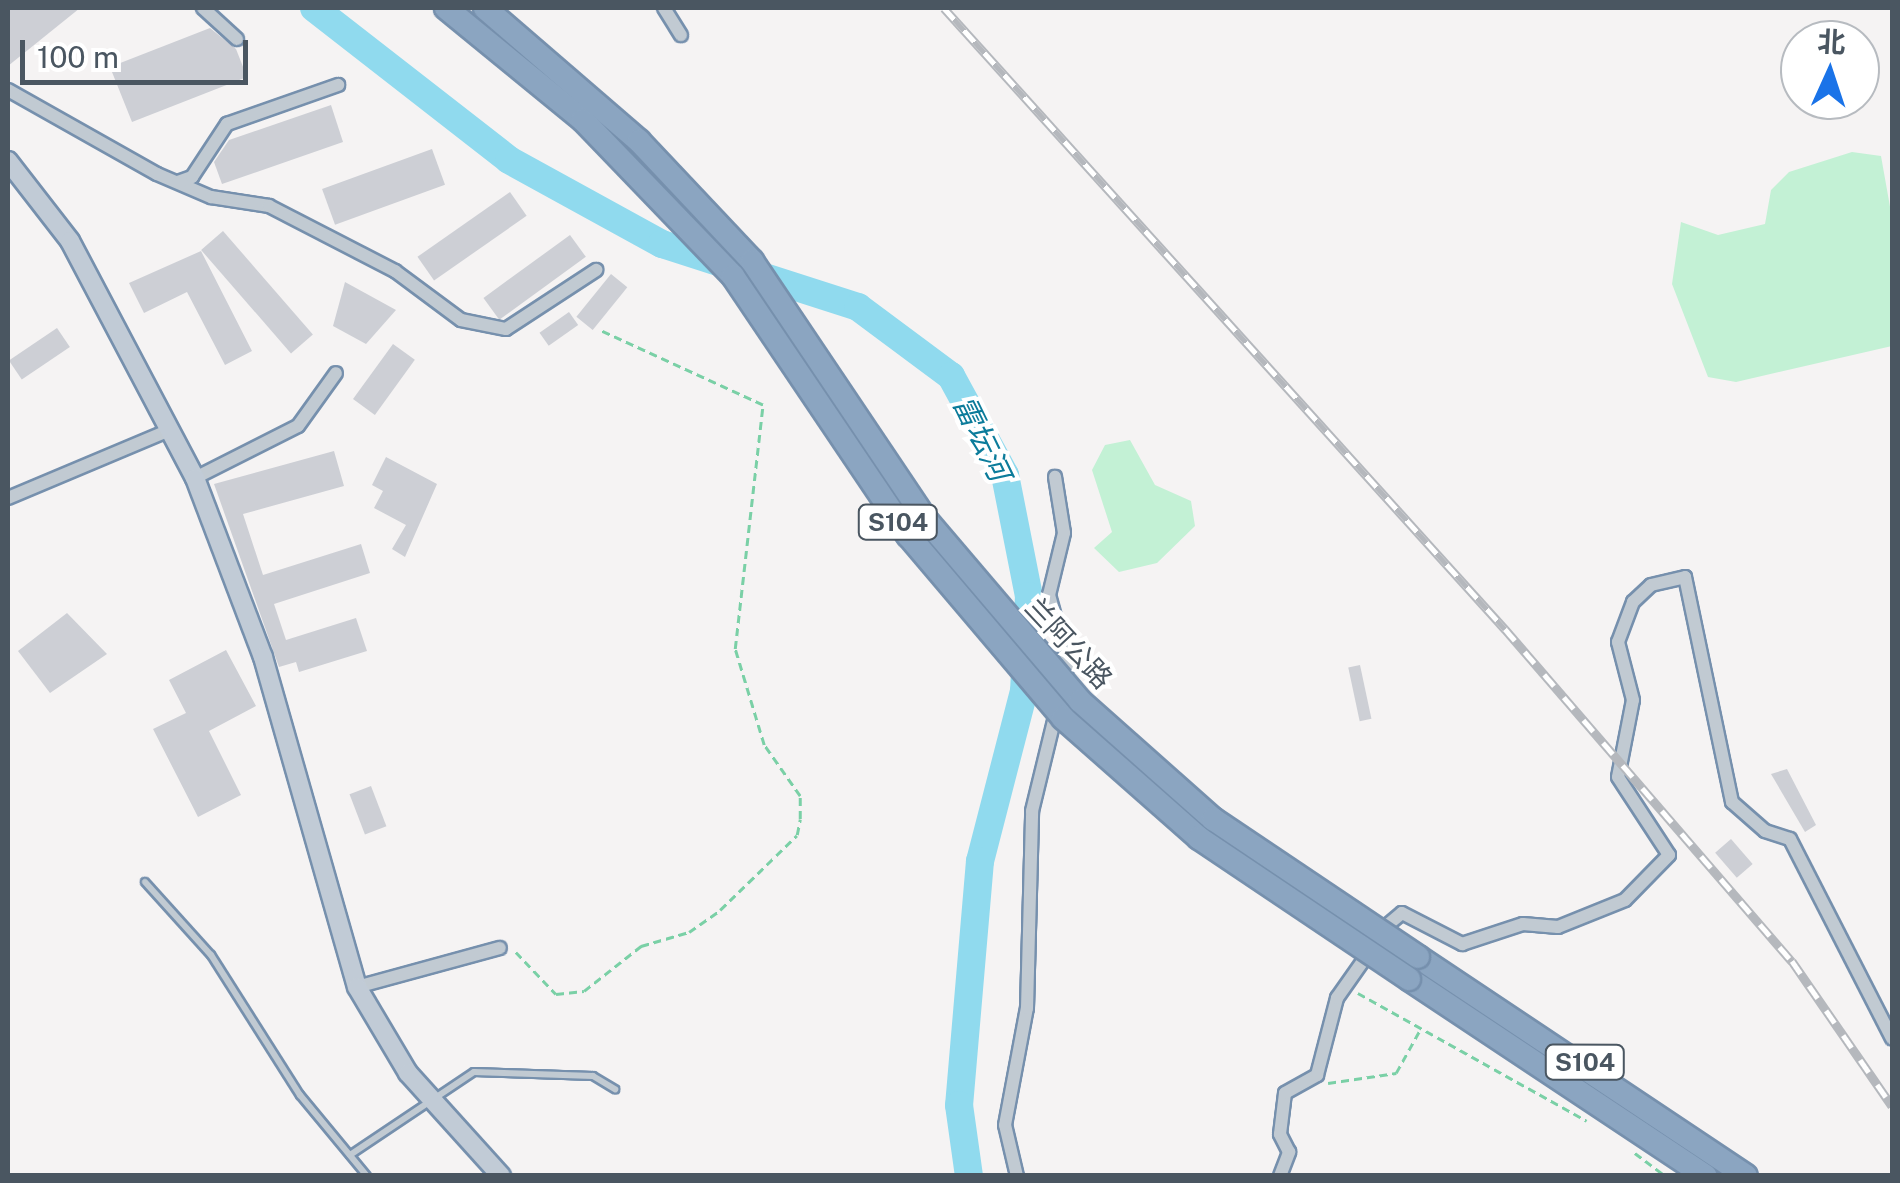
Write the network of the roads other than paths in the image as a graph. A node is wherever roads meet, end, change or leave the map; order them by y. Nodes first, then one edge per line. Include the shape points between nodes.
1 (203, 8) edge
2 (446, 8) edge
3 (485, 8) edge
4 (664, 8) edge
5 (681, 35) dead end
6 (237, 39) dead end
7 (338, 85) dead end
8 (8, 90) edge
9 (8, 161) edge
10 (178, 182) junction
11 (596, 270) dead end
12 (336, 374) dead end
13 (170, 430) junction
14 (1056, 476) dead end
15 (196, 478) junction
16 (8, 498) edge
17 (145, 882) dead end
18 (500, 948) road end
19 (1413, 968) junction
20 (357, 987) junction
21 (1892, 1038) edge
22 (615, 1089) dead end
23 (430, 1098) junction
24 (350, 1155) junction
25 (368, 1176) edge
26 (501, 1176) edge
27 (1018, 1176) edge
28 (1280, 1176) edge
29 (1706, 1176) edge
30 (1746, 1176) edge

1 - 6 street
2 - 19 highway, 兰阿公路 / S104, bridge via 596,133 733,276 944,583 1063,718 1198,838
3 - 19 highway, 兰阿公路 / S104, bridge via 639,140 752,262 962,568 1080,701 1214,819
4 - 5 street
7 - 10 street via 227,124 192,176
8 - 10 street
9 - 13 street via 70,241
10 - 11 street via 269,206 396,272 461,320 519,324
12 - 15 street via 298,426
13 - 15 street
13 - 16 street
14 - 27 street via 1064,532 1049,595 1068,664 1032,811 1026,1008 1006,1125
15 - 20 street via 264,657
17 - 24 lane via 211,955
18 - 20 street
19 - 29 highway, 兰阿公路 / S104
19 - 30 highway, 兰阿公路 / S104
20 - 23 street
21 - 28 street via 1790,839 1765,832 1732,802 1685,577 1651,586 1634,602 1618,642 1634,700 1618,776 1669,854 1625,900 1558,928 1523,924 1462,944 1402,913 1374,936 1317,1075 1285,1093 1280,1134 1289,1152
22 - 23 lane via 593,1076 474,1072
23 - 24 lane
23 - 26 street
24 - 25 lane

